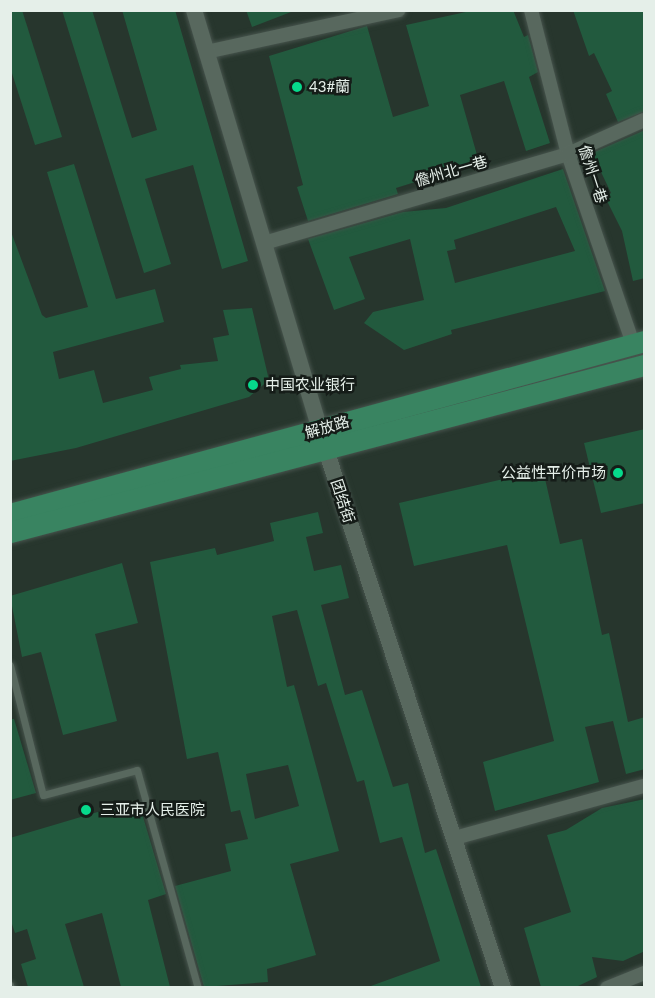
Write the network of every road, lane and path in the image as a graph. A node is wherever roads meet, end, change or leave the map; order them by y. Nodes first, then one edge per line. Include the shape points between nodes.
1 (194, 10) edge
2 (398, 10) edge
3 (531, 10) edge
4 (206, 52) junction
5 (645, 120) edge
6 (568, 154) junction
7 (264, 243) junction
8 (639, 343) edge
9 (645, 365) edge
10 (320, 429) junction
11 (326, 450) junction
12 (10, 514) edge
13 (10, 532) edge
14 (10, 665) edge
15 (645, 786) edge
16 (454, 838) junction
17 (645, 973) edge
18 (198, 987) edge
19 (503, 987) edge
20 (607, 987) edge

1 - 4 street, 团结街
2 - 4 street
3 - 6 street, 儋州一巷
4 - 7 street, 团结街
5 - 6 street, 儋州北一巷
6 - 7 street, 儋州北一巷
6 - 8 street, 儋州一巷
7 - 10 street, 团结街
8 - 10 main road, 解放路
9 - 11 main road, 解放路
10 - 11 street, 团结街
10 - 12 main road, 解放路
11 - 13 main road, 解放路
11 - 16 street, 团结街
14 - 18 lane via 43,795 136,770
15 - 16 street
16 - 19 street, 团结街
17 - 20 street

